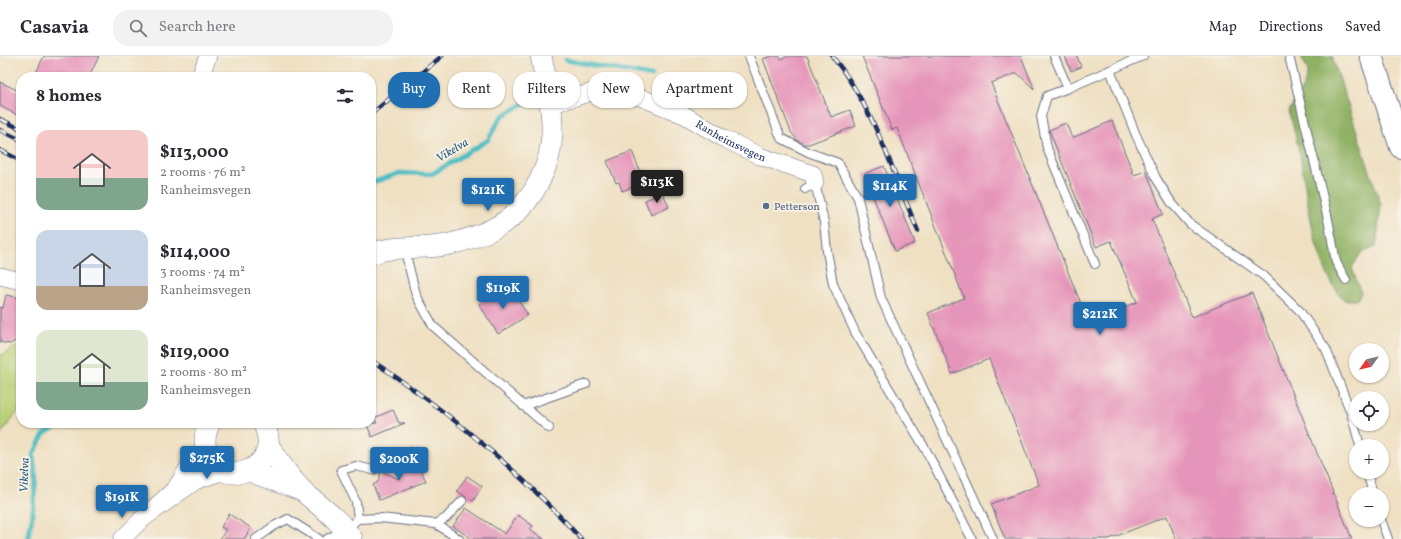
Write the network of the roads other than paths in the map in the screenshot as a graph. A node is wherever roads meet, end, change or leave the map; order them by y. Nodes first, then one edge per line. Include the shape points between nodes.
1 (208, 56) edge
2 (542, 56) edge
3 (749, 56) edge
4 (1054, 56) edge
5 (1143, 56) edge
6 (1289, 56) edge
7 (1372, 56) edge
8 (1110, 70) junction
9 (202, 72) edge
10 (545, 72) edge
11 (1068, 88) junction
12 (580, 94) edge
13 (550, 108) edge
14 (1401, 147) edge
15 (810, 186) joint
16 (407, 246) junction
17 (376, 252) edge
18 (1094, 264) dead end
19 (0, 276) edge
20 (16, 280) edge
21 (1346, 280) dead end
22 (586, 384) dead end
23 (523, 406) junction
24 (208, 428) edge
25 (266, 428) edge
26 (549, 428) dead end
27 (1358, 439) edge
28 (205, 444) junction
29 (269, 446) junction
30 (415, 450) dead end
31 (224, 471) junction
32 (249, 471) junction
33 (304, 492) junction
34 (462, 501) dead end
35 (142, 520) junction
36 (436, 524) junction
37 (1384, 527) edge
38 (352, 529) edge
39 (122, 539) edge
40 (256, 539) edge
41 (319, 539) edge
42 (327, 539) edge
43 (460, 539) edge
44 (972, 539) edge
45 (993, 539) edge
46 (1388, 539) edge

1 - 9 street
2 - 10 street
3 - 45 lane via 781,138 838,163 858,198 881,298
4 - 11 lane
5 - 8 lane
6 - 21 lane via 1322,191 1336,262
7 - 14 highway
8 - 11 lane
8 - 27 lane via 1136,135 1156,178 1171,202 1190,224 1264,276 1299,310 1326,349 1351,413
11 - 18 lane via 1047,96 1041,116 1047,148
12 - 15 street, Ranheimsvegen via 598,90 640,97 686,116 760,156 813,174
13 - 16 street via 552,134 549,156 532,193 510,218 482,234 444,245
15 - 44 lane via 824,222 834,284 856,332 926,450
16 - 17 street
16 - 23 lane via 407,259 416,295 433,326
19 - 20 street
22 - 23 lane
23 - 26 lane
24 - 28 street
25 - 29 street
28 - 31 street via 211,461
28 - 35 street via 199,457 176,488
29 - 32 street via 262,461
29 - 33 street
30 - 38 lane via 373,470 356,466 341,470 356,502
31 - 32 street
31 - 35 street via 195,481
32 - 33 street
33 - 38 street
34 - 36 lane via 446,518
35 - 39 street
36 - 38 lane via 380,518
36 - 43 lane
37 - 46 lane
38 - 42 lane
40 - 41 lane via 288,519

